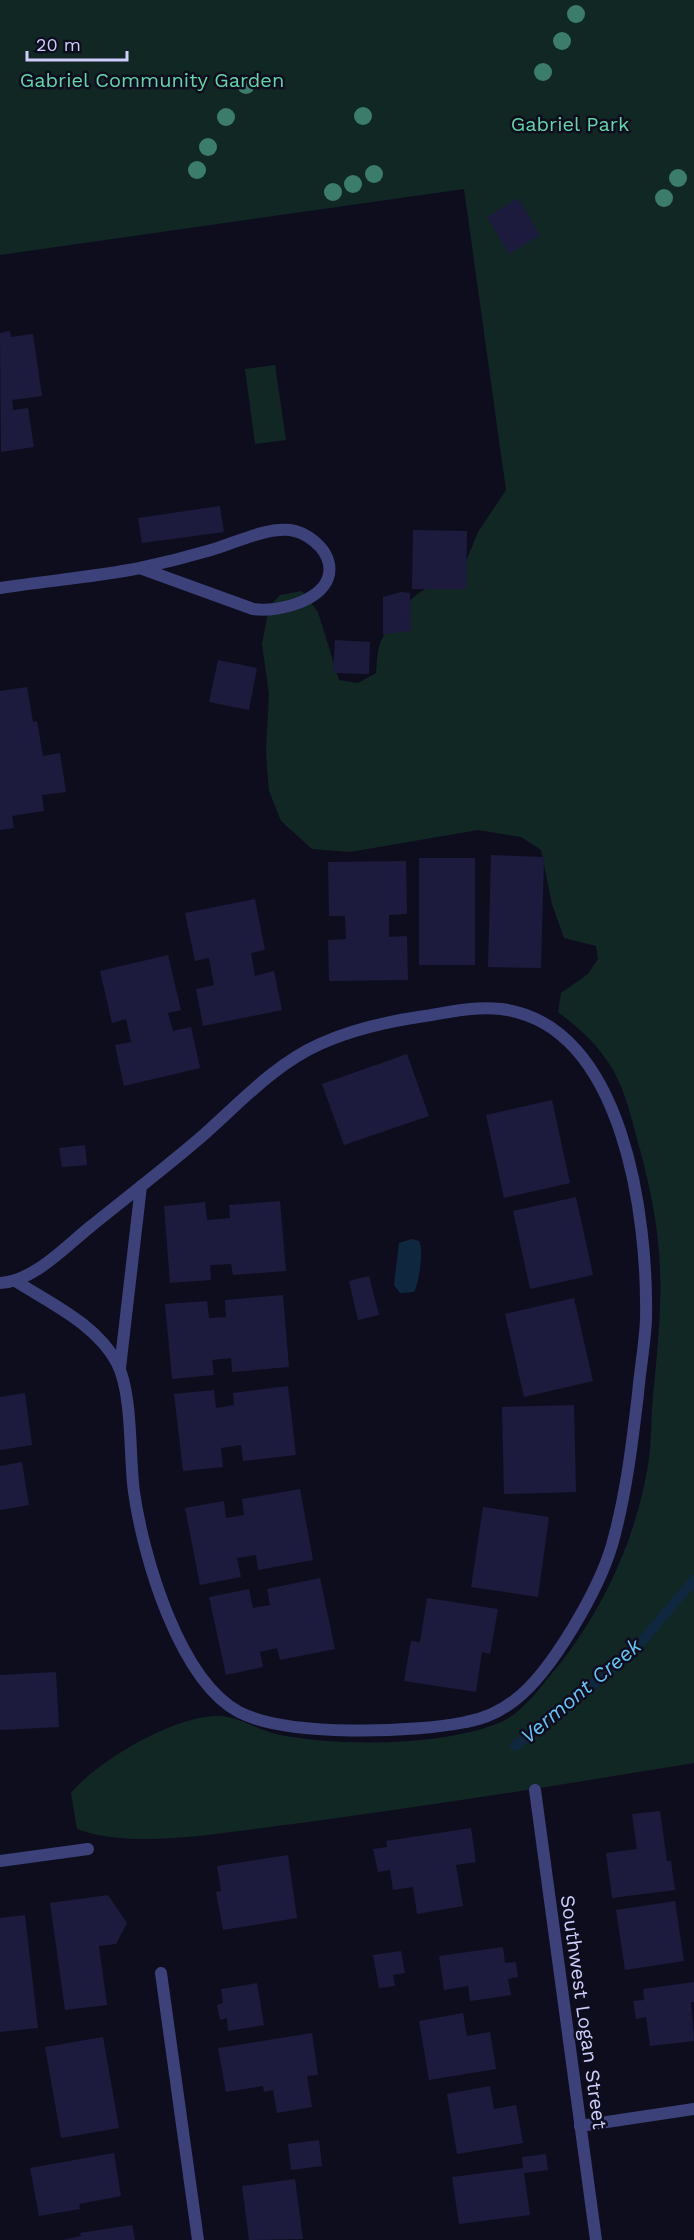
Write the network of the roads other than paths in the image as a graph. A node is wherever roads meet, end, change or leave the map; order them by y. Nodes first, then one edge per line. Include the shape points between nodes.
1 (140, 568) junction
2 (0, 588) edge
3 (141, 1186) junction
4 (16, 1282) junction
5 (0, 1283) edge
6 (120, 1368) junction
7 (535, 1790) dead end
8 (88, 1849) dead end
9 (0, 1862) edge
10 (161, 1973) dead end
11 (694, 2109) edge
12 (580, 2126) junction
13 (198, 2240) edge
14 (596, 2240) edge

1 - 1 street via 276,530 293,530 311,538 329,564 327,580 317,591 305,600 268,612
1 - 2 street
3 - 4 street
3 - 6 street
3 - 6 street via 266,1078 319,1044 389,1022 473,1009 522,1014 566,1040 602,1086 616,1116 636,1200 644,1268 646,1321 629,1470 611,1549 590,1599 539,1677 500,1710 471,1721 414,1729 320,1728 264,1721 237,1711 215,1694 197,1672 175,1632 157,1586 135,1496
4 - 5 street
4 - 6 street via 66,1312 104,1342
7 - 12 street, Southwest Logan Street
8 - 9 street
10 - 13 street
11 - 12 street
12 - 14 street, Southwest Logan Street

